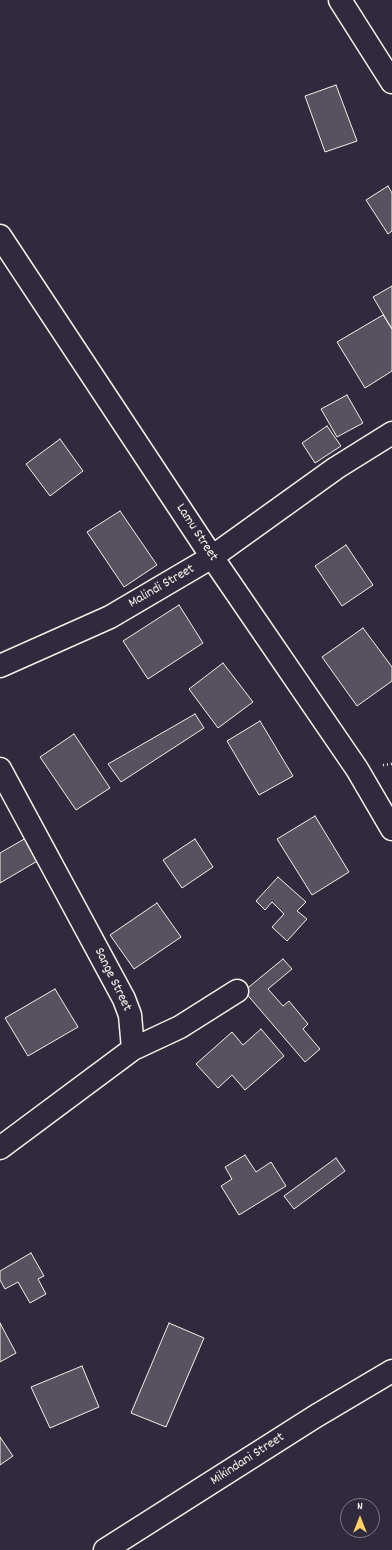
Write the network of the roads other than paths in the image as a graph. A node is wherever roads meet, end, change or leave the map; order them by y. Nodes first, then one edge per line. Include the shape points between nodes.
1 (340, 0) edge
2 (392, 82) edge
3 (0, 236) edge
4 (392, 433) edge
5 (212, 557) junction
6 (0, 666) edge
7 (0, 769) edge
8 (392, 829) edge
9 (237, 991) dead end
10 (133, 1049) junction
11 (0, 1148) edge
12 (392, 1371) edge
13 (106, 1550) edge

1 - 2 street
3 - 5 street, Lamu Street
4 - 5 street, Malindi Street via 336,468
5 - 6 street, Malindi Street via 110,617
5 - 8 street, Lamu Street via 357,769
7 - 10 street, Sange Street via 124,999 130,1015
9 - 10 street via 180,1027
10 - 11 street
12 - 13 street, Mikindani Street via 316,1416

